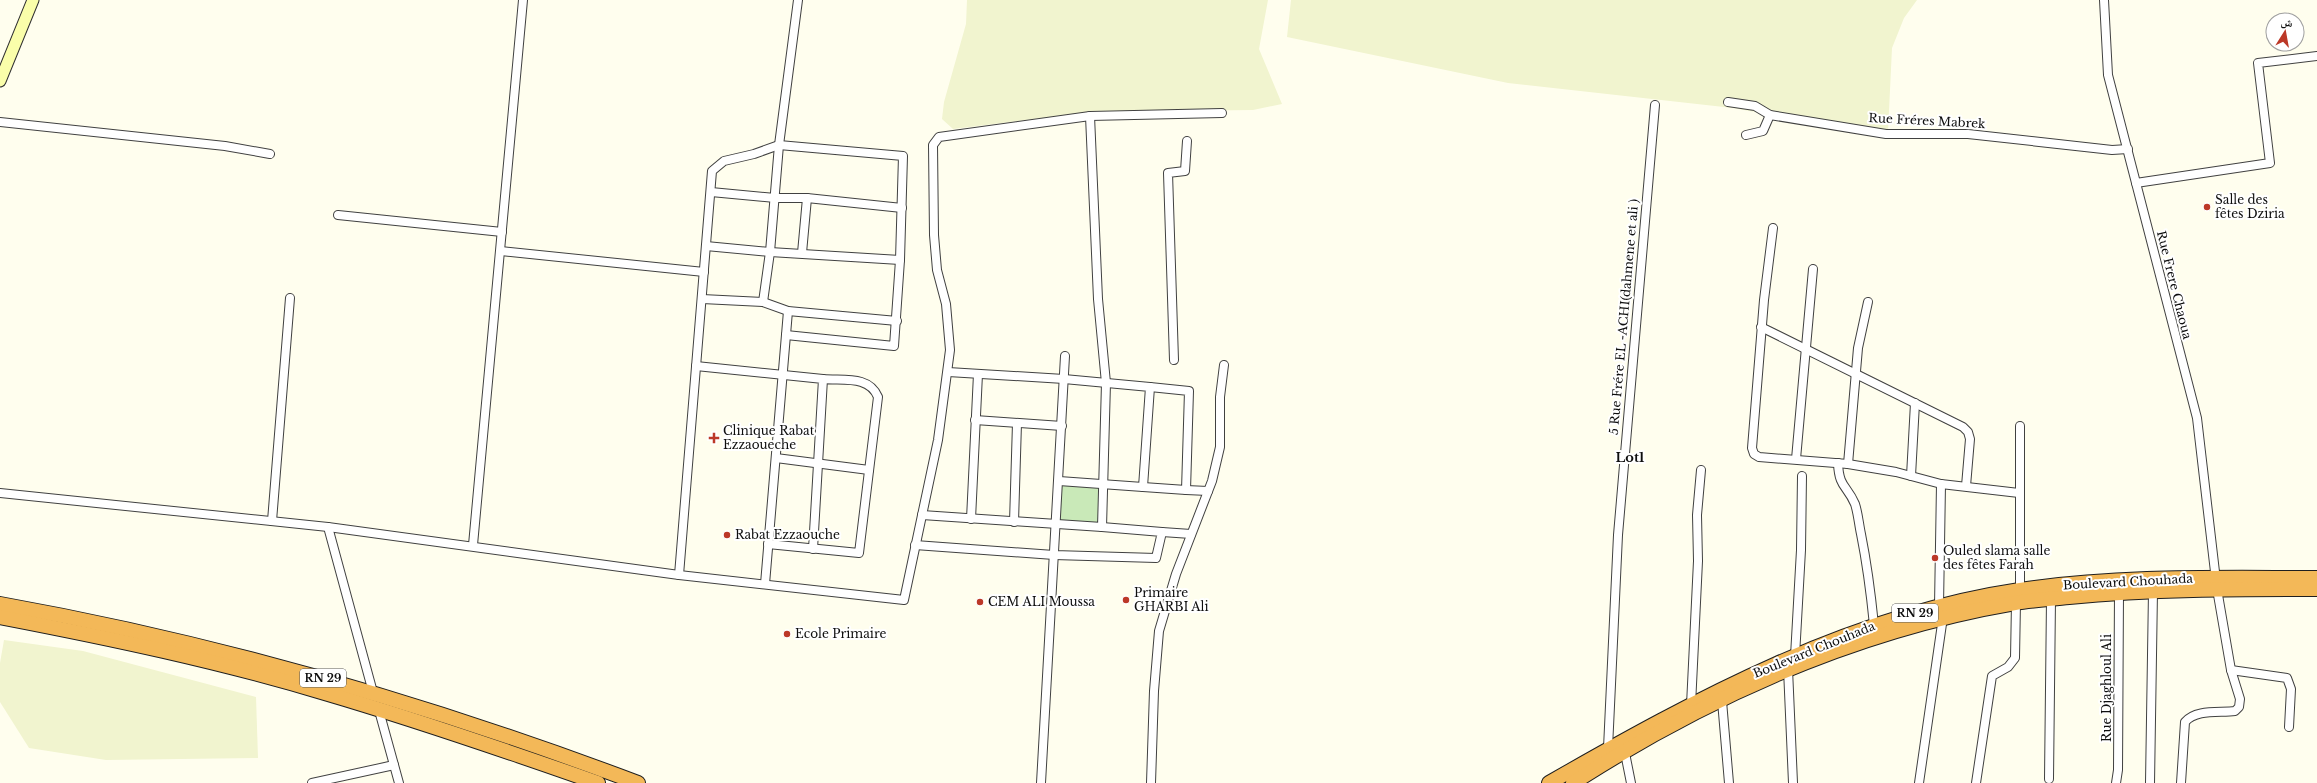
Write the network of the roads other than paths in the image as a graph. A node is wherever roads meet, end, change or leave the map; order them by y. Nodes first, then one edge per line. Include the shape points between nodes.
1 (33, 0) edge
2 (523, 0) edge
3 (798, 0) edge
4 (2104, 0) edge
5 (2317, 56) edge
6 (0, 81) edge
7 (1728, 102) dead end
8 (1654, 105) dead end
9 (1222, 112) dead end
10 (1770, 115) junction
11 (1090, 116) junction
12 (0, 122) edge
13 (1746, 135) dead end
14 (1187, 141) dead end
15 (778, 145) junction
16 (2128, 149) junction
17 (270, 154) dead end
18 (2136, 184) junction
19 (711, 192) junction
20 (775, 198) junction
21 (807, 198) junction
22 (902, 208) junction
23 (338, 215) dead end
24 (1773, 228) dead end
25 (502, 232) junction
26 (706, 246) junction
27 (501, 251) junction
28 (770, 252) junction
29 (802, 253) junction
30 (900, 260) junction
31 (1814, 269) dead end
32 (704, 272) junction
33 (290, 298) dead end
34 (702, 299) junction
35 (763, 302) junction
36 (1868, 302) dead end
37 (788, 311) junction
38 (897, 321) junction
39 (1761, 326) junction
40 (786, 335) junction
41 (1806, 348) junction
42 (1065, 356) dead end
43 (1174, 360) dead end
44 (1224, 365) dead end
45 (696, 366) junction
46 (948, 372) junction
47 (1856, 373) junction
48 (783, 374) junction
49 (978, 374) junction
50 (823, 379) junction
51 (1064, 379) junction
52 (1106, 383) junction
53 (1150, 387) junction
54 (1915, 403) junction
55 (975, 420) junction
56 (1017, 423) junction
57 (1062, 426) junction
58 (2020, 426) dead end
59 (776, 458) junction
60 (1796, 459) junction
61 (1838, 463) junction
62 (819, 464) junction
63 (1848, 464) junction
64 (869, 470) junction
65 (1701, 470) dead end
66 (1802, 476) dead end
67 (1911, 476) junction
68 (1059, 481) junction
69 (1102, 484) junction
70 (1941, 484) junction
71 (1966, 486) junction
72 (1143, 487) junction
73 (1186, 490) junction
74 (1208, 491) junction
75 (0, 493) edge
76 (2019, 493) junction
77 (922, 515) junction
78 (971, 519) junction
79 (272, 521) junction
80 (1014, 522) junction
81 (1057, 524) junction
82 (328, 527) junction
83 (1102, 527) junction
84 (1162, 532) junction
85 (1192, 534) junction
86 (768, 544) junction
87 (473, 545) junction
88 (915, 545) junction
89 (813, 549) junction
90 (1054, 555) junction
91 (679, 575) junction
92 (2317, 578) edge
93 (2216, 583) junction
94 (765, 584) junction
95 (2317, 589) edge
96 (2153, 591) junction
97 (2119, 592) junction
98 (2018, 596) junction
99 (2051, 599) junction
100 (0, 604) edge
101 (1941, 612) junction
102 (0, 617) edge
103 (1874, 625) junction
104 (1795, 656) junction
105 (1788, 669) junction
106 (2232, 670) junction
107 (373, 692) junction
108 (1722, 701) junction
109 (1691, 705) junction
110 (378, 709) junction
111 (2289, 727) dead end
112 (1624, 746) junction
113 (1608, 748) junction
114 (394, 765) junction
115 (2049, 779) dead end
116 (312, 783) edge
117 (399, 783) edge
118 (598, 783) edge
119 (638, 783) edge
120 (1041, 783) edge
121 (1151, 783) edge
122 (1548, 783) edge
123 (1573, 783) edge
124 (1631, 783) edge
125 (1729, 783) edge
126 (1793, 783) edge
127 (1919, 783) edge
128 (1976, 783) edge
129 (2116, 783) edge
130 (2150, 783) edge
131 (2181, 783) edge

1 - 6 main road
2 - 25 street
3 - 15 street
4 - 16 street, Rue Frere Chaoua via 2108,75
5 - 18 street via 2258,63 2270,164
7 - 10 street, Rue Fréres Mabrek via 1755,106
8 - 113 street, 5 Rue Frére EL -ACHI(dahmene et ali ) via 1618,535
9 - 11 street
10 - 13 street via 1763,131
10 - 16 street, Rue Fréres Mabrek via 1886,134 1968,134 2112,150
11 - 46 street via 939,138 933,145 934,235 947,319 950,350
11 - 52 street via 1098,299
12 - 17 street via 225,146
14 - 43 street via 1185,171 1168,173
15 - 19 street via 724,161 712,171
15 - 20 street
15 - 22 street via 903,156
16 - 18 street, Rue Frere Chaoua
18 - 93 street, Rue Frere Chaoua via 2197,418
19 - 20 street
19 - 26 street
20 - 21 street
20 - 28 street
21 - 22 street
21 - 29 street
22 - 30 street
23 - 25 street
24 - 39 street
25 - 27 street
26 - 28 street
26 - 32 street
27 - 32 street
27 - 87 street
28 - 29 street
28 - 35 street
29 - 30 street
30 - 38 street
31 - 41 street
32 - 34 street
33 - 79 street
34 - 35 street
34 - 45 street
35 - 37 street
36 - 47 street via 1858,348
37 - 38 street
37 - 40 street
38 - 40 street via 894,346
39 - 41 street
39 - 60 street via 1752,448 1754,454 1760,457
40 - 48 street
41 - 47 street
41 - 60 street
42 - 51 street
44 - 74 street via 1220,397 1220,447
45 - 48 street
45 - 91 street
46 - 49 street
46 - 77 street
47 - 54 street
47 - 63 street
48 - 50 street
48 - 59 street
49 - 51 street
49 - 55 street
50 - 62 street
50 - 64 street via 866,382 874,388 878,397
51 - 52 street
51 - 57 street
52 - 53 street
52 - 69 street
53 - 72 street
53 - 73 street via 1189,391
54 - 67 street
54 - 71 street via 1968,432 1970,439
55 - 56 street
55 - 78 street
56 - 57 street
56 - 80 street
57 - 68 street
58 - 76 street
59 - 62 street
59 - 86 street
60 - 61 street
61 - 63 street
61 - 103 street via 1838,476 1855,504 1860,526
62 - 64 street
62 - 89 street
63 - 67 street
64 - 89 street via 859,553
65 - 109 street via 1697,515 1698,561
66 - 104 street via 1802,550
67 - 70 street
68 - 69 street
68 - 81 street
69 - 72 street
69 - 83 street
70 - 71 street
70 - 101 street
71 - 76 street
72 - 73 street
73 - 74 street
74 - 85 street
75 - 79 street
76 - 98 street
77 - 78 street
77 - 88 street
78 - 80 street
79 - 82 street
80 - 81 street
81 - 83 street
81 - 90 street
82 - 87 street
82 - 107 street
83 - 84 street
84 - 85 street
84 - 90 street via 1156,558
85 - 121 street via 1176,574 1159,631
86 - 89 street
86 - 94 street
87 - 91 street
88 - 90 street
88 - 94 street via 904,600
90 - 120 street
91 - 94 street
92 - 93 highway, Boulevard Chouhada / RN 29
93 - 95 highway, RN 29
93 - 96 highway, RN 29
93 - 98 highway, Boulevard Chouhada / RN 29 via 2096,582
93 - 106 street, Rue Frere Chaoua
96 - 97 highway, RN 29
96 - 130 street
97 - 99 highway, RN 29
97 - 129 street, Rue Djaghloul Ali
98 - 99 highway, RN 29
98 - 101 highway, RN 29
98 - 128 street via 2017,652 2012,663 1992,676
99 - 115 street
100 - 107 highway, RN 29 via 180,641
101 - 103 highway, Boulevard Chouhada / RN 29
101 - 105 highway, RN 29
101 - 127 street
102 - 110 highway, RN 29 via 134,644 242,670
103 - 104 highway, Boulevard Chouhada / RN 29
104 - 109 highway, Boulevard Chouhada / RN 29
105 - 108 highway, RN 29
105 - 126 street
106 - 111 street via 2287,678 2291,690
106 - 131 street, Rue Frere Chaoua via 2240,699 2239,707 2235,711 2199,714 2185,722
107 - 110 street
107 - 119 highway, RN 29 via 515,737
108 - 112 highway, RN 29
108 - 125 street
109 - 112 highway, Boulevard Chouhada / RN 29
110 - 114 street
110 - 118 highway, RN 29 via 502,748
112 - 113 highway, Boulevard Chouhada / RN 29
112 - 123 highway, RN 29
112 - 124 street
113 - 122 highway, Boulevard Chouhada / RN 29
114 - 116 street
114 - 117 street

